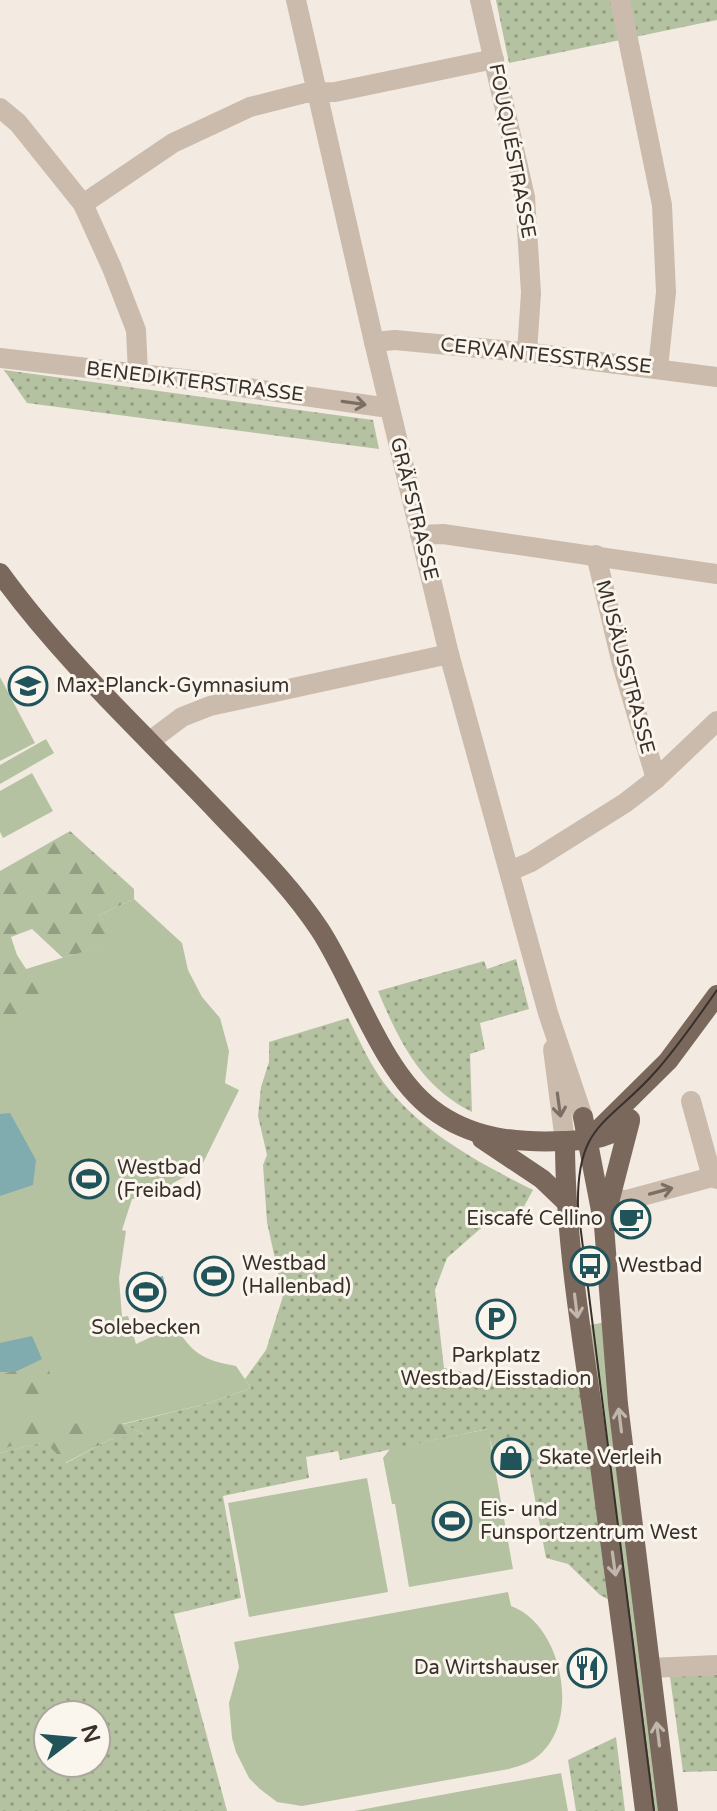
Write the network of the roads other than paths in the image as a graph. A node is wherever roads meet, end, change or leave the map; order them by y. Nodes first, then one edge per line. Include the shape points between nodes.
1 (296, 0) edge
2 (480, 0) edge
3 (620, 0) edge
4 (494, 59) junction
5 (318, 91) junction
6 (0, 108) edge
7 (83, 204) junction
8 (374, 342) junction
9 (527, 352) junction
10 (0, 358) edge
11 (658, 368) junction
12 (138, 373) junction
13 (717, 377) edge
14 (389, 408) junction
15 (420, 535) junction
16 (596, 555) junction
17 (0, 573) edge
18 (717, 574) edge
19 (449, 654) junction
20 (717, 721) edge
21 (150, 741) junction
22 (656, 779) junction
23 (510, 871) junction
24 (717, 995) edge
25 (548, 1013) junction
26 (652, 1078) junction
27 (691, 1101) dead end
28 (583, 1117) junction
29 (630, 1119) junction
30 (471, 1132) junction
31 (565, 1141) junction
32 (590, 1146) junction
33 (715, 1178) edge
34 (609, 1199) junction
35 (565, 1201) junction
36 (604, 1226) junction
37 (717, 1665) edge
38 (650, 1668) junction
39 (645, 1811) edge
40 (668, 1811) edge

1 - 5 street, GRÄFSTRASSE
2 - 4 street, FOUQUÉSTRASSE
3 - 11 street via 662,205 666,292
4 - 5 street via 335,92
4 - 9 street, FOUQUÉSTRASSE via 526,209 531,293
5 - 7 street via 250,107 173,143
5 - 8 street, GRÄFSTRASSE
6 - 7 street
7 - 12 street via 136,330
8 - 9 street, CERVANTESSTRASSE
8 - 14 street, GRÄFSTRASSE
9 - 11 street, CERVANTESSTRASSE
10 - 12 street, BENEDIKTERSTRASSE
11 - 13 street, CERVANTESSTRASSE
12 -> 14 street, BENEDIKTERSTRASSE
14 - 15 street, GRÄFSTRASSE
15 - 16 street
15 - 19 street, GRÄFSTRASSE
16 - 18 street
16 - 22 street, MUSÄUSSTRASSE
17 - 21 main road via 45,631
19 - 21 street via 210,706 182,717
19 - 23 street, GRÄFSTRASSE
20 - 22 street
21 - 30 main road via 272,868 320,930 400,1077 430,1108
22 - 23 street via 545,854
23 - 25 street, GRÄFSTRASSE
24 - 26 main road
25 - 28 street, GRÄFSTRASSE
25 -> 31 street, GRÄFSTRASSE
26 - 29 main road
26 - 32 main road
27 - 33 street
28 - 31 main road
28 - 32 main road
29 - 32 main road
29 - 34 main road
30 - 31 main road via 510,1141
30 - 35 main road via 542,1179
31 - 32 main road
31 - 35 main road
32 - 36 main road
34 -> 33 street via 627,1200
34 - 36 main road
35 -> 39 main road
38 -> 36 main road via 618,1404
37 - 38 street
40 -> 38 main road

